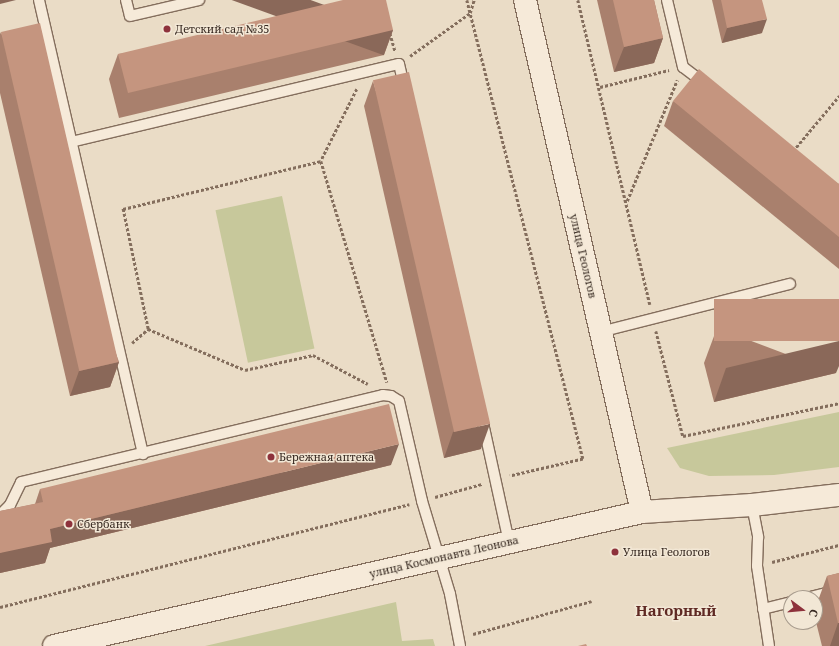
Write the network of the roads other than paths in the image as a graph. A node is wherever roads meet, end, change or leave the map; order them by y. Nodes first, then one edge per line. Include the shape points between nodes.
1 (39, 0) edge
2 (126, 0) edge
3 (198, 0) edge
4 (525, 0) edge
5 (667, 0) edge
6 (713, 90) edge
7 (406, 95) edge
8 (71, 142) junction
9 (790, 284) dead end
10 (600, 332) junction
11 (480, 411) edge
12 (143, 454) junction
13 (839, 495) edge
14 (752, 505) junction
15 (642, 512) junction
16 (0, 515) edge
17 (509, 542) junction
18 (438, 558) junction
19 (839, 590) edge
20 (823, 594) edge
21 (783, 604) edge
22 (763, 609) junction
23 (460, 642) edge
24 (54, 646) edge
25 (770, 646) edge

1 - 8 lane
2 - 3 lane via 130,16
4 - 10 main road, улица Геологов
5 - 6 lane via 683,67
7 - 8 lane via 399,64
8 - 12 lane
9 - 10 lane
10 - 15 main road, улица Геологов
11 - 17 lane
12 - 16 lane via 21,482 10,504
12 - 18 lane via 383,395 391,396 399,401
13 - 14 main road, улица Космонавта Леонова
14 - 15 main road, улица Космонавта Леонова
14 - 22 lane via 758,537 756,566
15 - 17 main road, улица Космонавта Леонова
17 - 18 main road, улица Космонавта Леонова
18 - 23 lane
18 - 24 main road, улица Космонавта Леонова
19 - 20 lane
21 - 22 lane
22 - 25 lane

